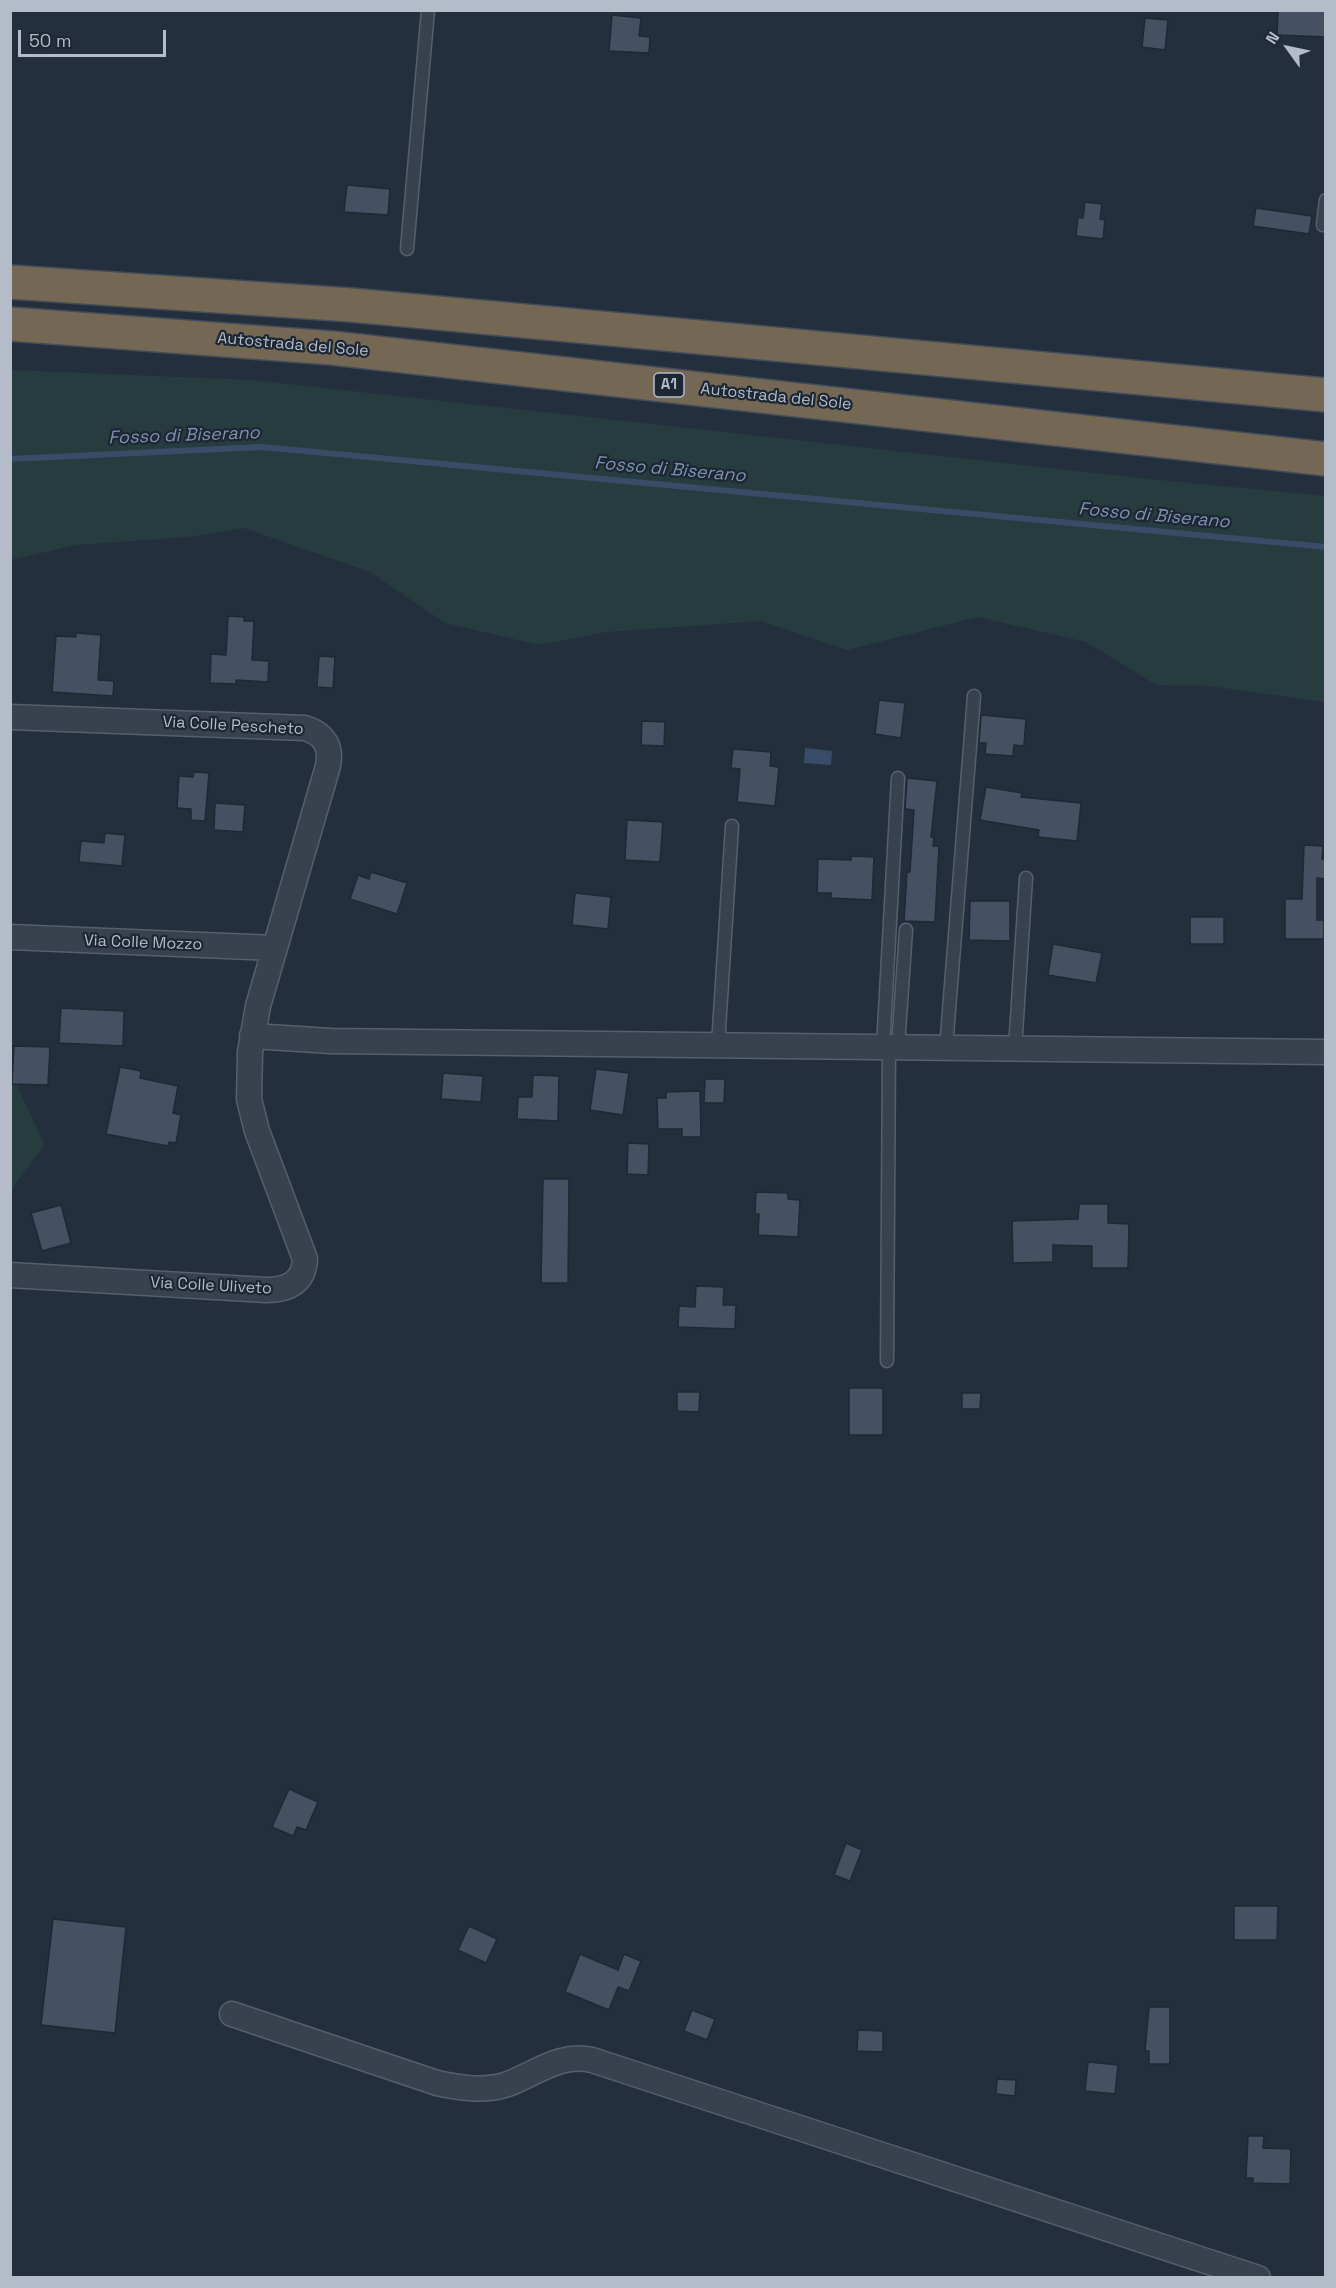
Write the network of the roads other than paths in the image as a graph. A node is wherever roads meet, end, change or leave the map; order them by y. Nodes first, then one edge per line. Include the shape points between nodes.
1 (428, 10) edge
2 (1326, 200) edge
3 (1323, 225) dead end
4 (407, 249) dead end
5 (10, 282) edge
6 (10, 324) edge
7 (1326, 395) edge
8 (1326, 459) edge
9 (975, 696) dead end
10 (10, 717) edge
11 (898, 778) dead end
12 (732, 826) dead end
13 (1026, 878) dead end
14 (906, 930) dead end
15 (10, 937) edge
16 (275, 948) junction
17 (252, 1036) junction
18 (718, 1045) junction
19 (890, 1047) junction
20 (946, 1048) junction
21 (1015, 1048) junction
22 (1326, 1052) edge
23 (10, 1275) edge
24 (887, 1361) dead end
25 (232, 2014) dead end
26 (1258, 2277) edge

1 - 4 lane
2 - 3 lane
5 - 7 highway via 351,305
6 - 8 highway, Autostrada del Sole / A1 via 332,348
9 - 20 lane
10 - 16 street, Via Colle Pescheto via 298,728 312,730 322,737 330,751 328,766
11 - 19 lane
12 - 18 lane
13 - 21 lane
14 - 19 lane
15 - 16 street, Via Colle Mozzo
16 - 17 street, Via Colle Pescheto
17 - 18 street via 331,1041
17 - 23 street, Via Colle Uliveto via 249,1099 257,1131 305,1259 296,1282 283,1289 266,1290
18 - 19 street
19 - 20 street
19 - 24 lane
20 - 21 street
21 - 22 street
25 - 26 street via 459,2088 507,2085 561,2060 592,2060

